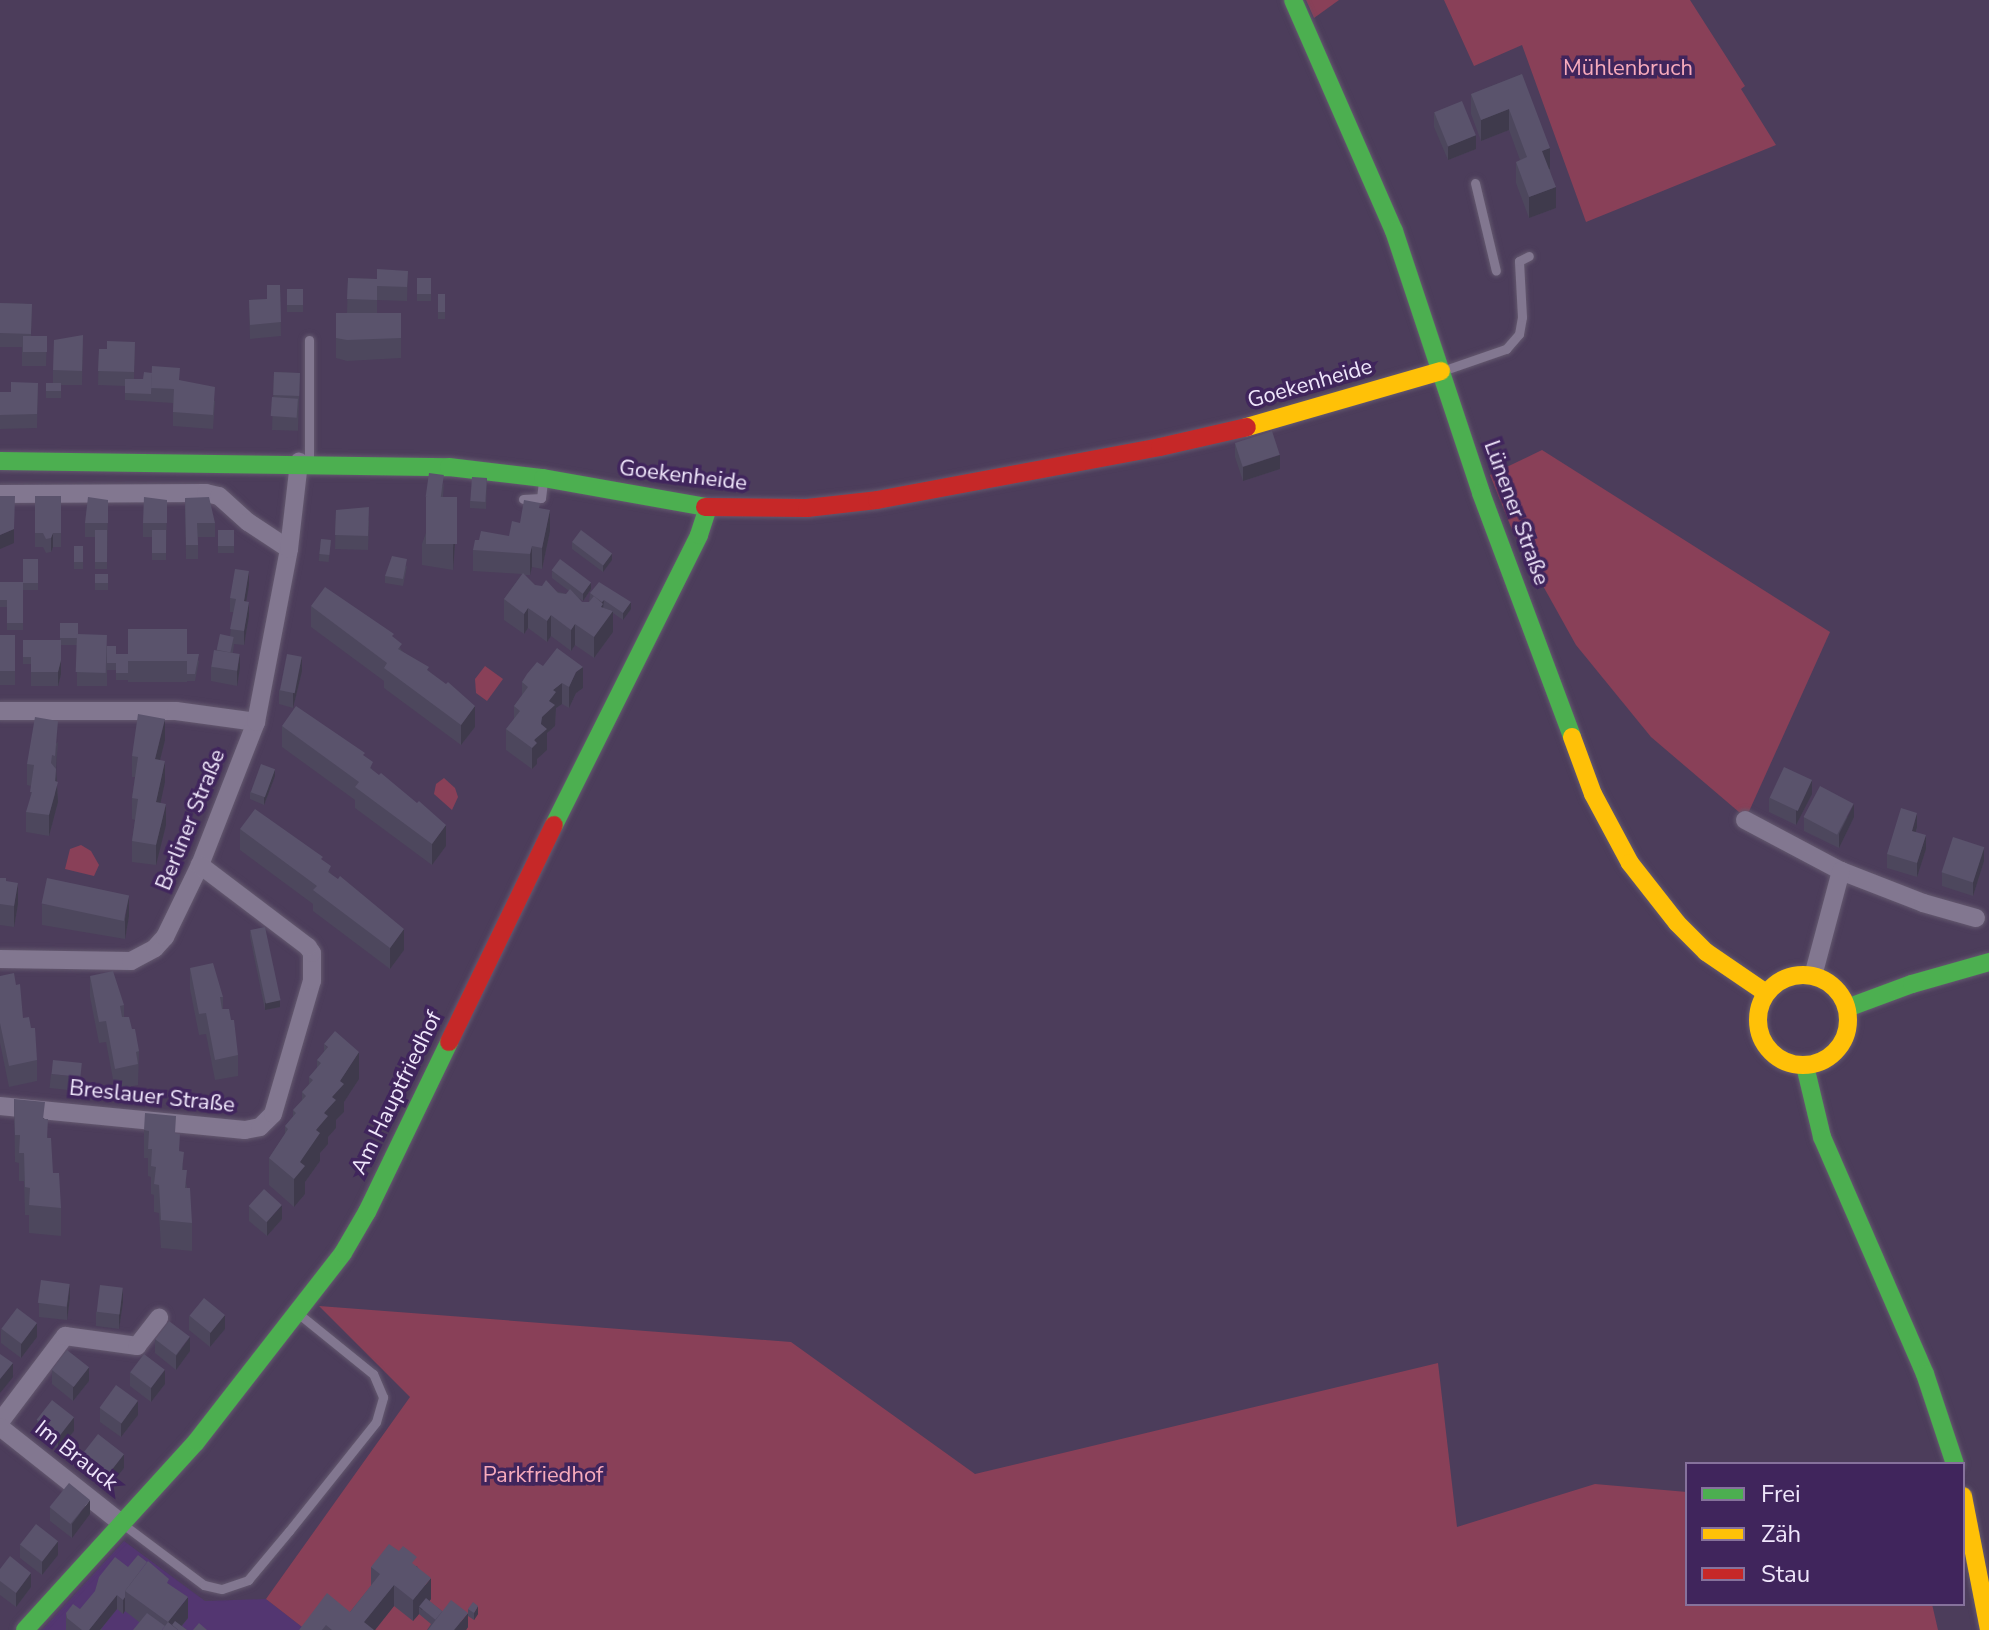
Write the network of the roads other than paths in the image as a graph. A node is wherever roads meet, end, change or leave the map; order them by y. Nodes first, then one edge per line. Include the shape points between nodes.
1 (1293, 0) edge
2 (1475, 183) dead end
3 (1529, 256) dead end
4 (1496, 271) dead end
5 (309, 340) dead end
6 (1441, 371) junction
7 (0, 461) edge
8 (304, 462) junction
9 (543, 478) junction
10 (0, 494) edge
11 (523, 499) edge
12 (708, 508) junction
13 (289, 549) junction
14 (0, 711) edge
15 (256, 722) junction
16 (1745, 820) dead end
17 (200, 865) junction
18 (1841, 871) junction
19 (1976, 918) dead end
20 (0, 959) edge
21 (1989, 962) edge
22 (1813, 976) junction
23 (1766, 993) junction
24 (1847, 1008) junction
25 (1805, 1066) junction
26 (0, 1106) edge
27 (299, 1314) junction
28 (159, 1318) dead end
29 (0, 1424) edge
30 (1954, 1462) edge
31 (1965, 1505) edge
32 (121, 1523) junction
33 (25, 1630) edge
34 (1989, 1630) edge

1 - 6 main road, Lünener Straße via 1394,231
2 - 4 lane
3 - 6 lane via 1519,261 1519,334 1506,349
5 - 8 lane
6 - 12 main road, Goekenheide via 1221,433 877,500 777,509
6 - 23 main road, Lünener Straße via 1593,794 1630,863 1677,923 1706,952
7 - 8 main road, Goekenheide
8 - 9 main road, Goekenheide via 464,468
8 - 13 street, Berliner Straße
9 - 11 lane via 541,498
9 - 12 main road, Goekenheide
10 - 13 street via 206,493 219,496
12 - 27 main road, Am Hauptfriedhof via 367,1212
13 - 15 street, Berliner Straße
14 - 15 street via 176,711
15 - 17 street, Berliner Straße
16 - 18 street
17 - 20 street, Berliner Straße via 165,937 144,956 115,962
17 - 26 street, Breslauer Straße via 312,953 312,981 273,1114 260,1127 245,1130
18 - 19 street
18 - 22 street
21 - 24 main road
22 - 23 main road via 1792,976
22 - 24 main road via 1838,991
23 - 25 main road via 1757,1020 1761,1039 1779,1059
24 - 25 main road via 1848,1028 1840,1047 1825,1060
25 - 30 main road via 1822,1137 1925,1374
27 - 32 main road, Am Hauptfriedhof via 196,1442
27 - 32 lane via 377,1379 383,1405 376,1422 248,1580 222,1589 204,1585
28 - 29 street, Im Brauck via 137,1346 65,1336
29 - 32 street, Im Brauck
31 - 34 main road
32 - 33 main road, Am Hauptfriedhof

